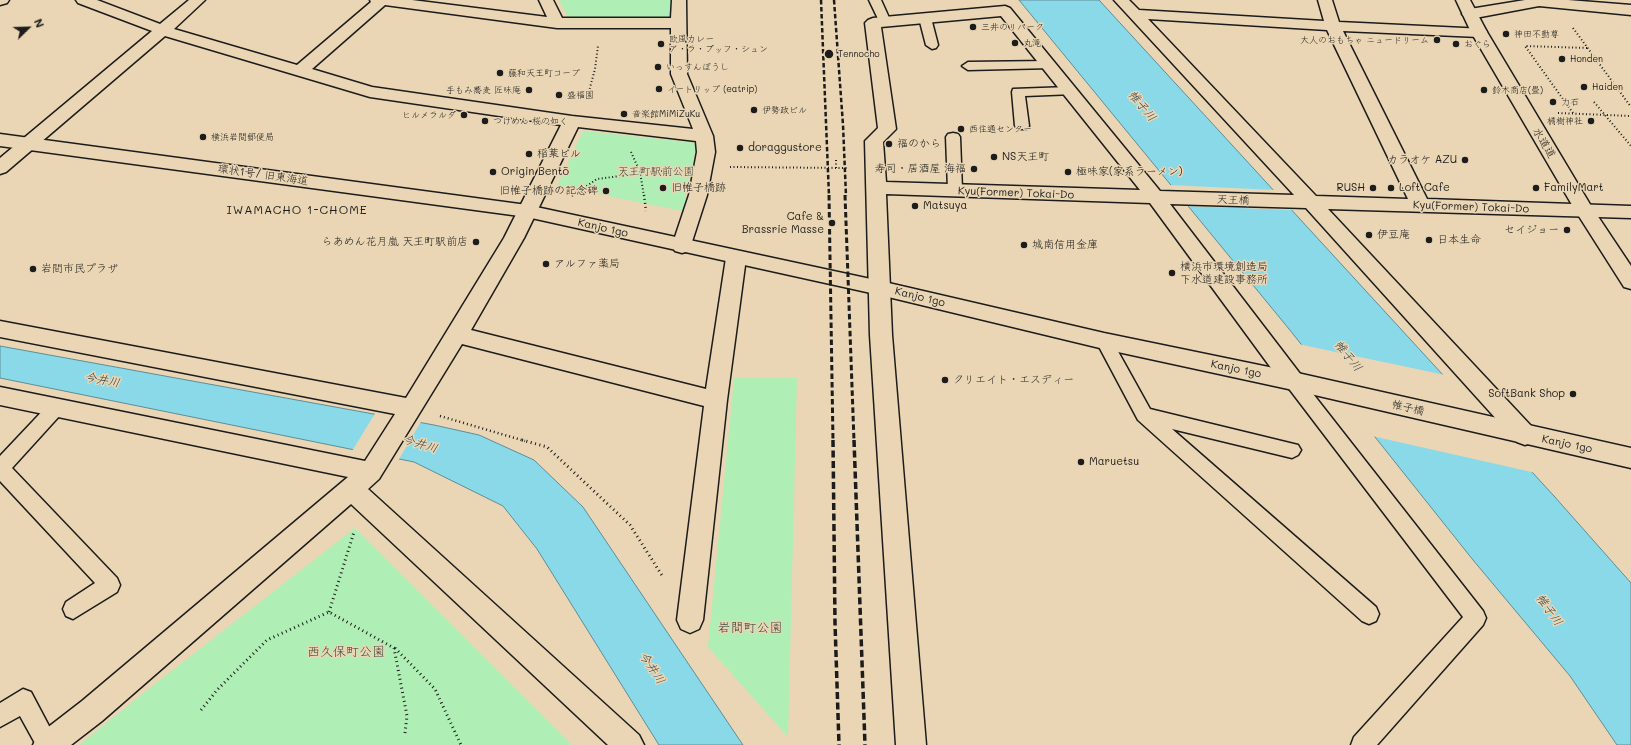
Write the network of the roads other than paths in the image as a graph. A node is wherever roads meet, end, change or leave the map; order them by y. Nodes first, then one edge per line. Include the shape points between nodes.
1 (83, 0) edge
2 (198, 0) edge
3 (380, 0) edge
4 (546, 0) edge
5 (679, 0) edge
6 (875, 0) edge
7 (1121, 0) edge
8 (1325, 0) edge
9 (1584, 3) edge
10 (1467, 7) edge
11 (1631, 10) edge
12 (1134, 14) junction
13 (925, 18) junction
14 (885, 22) junction
15 (558, 23) junction
16 (680, 23) junction
17 (1333, 26) junction
18 (162, 30) junction
19 (1479, 32) junction
20 (932, 45) dead end
21 (1048, 65) junction
22 (968, 66) dead end
23 (300, 71) junction
24 (1069, 91) junction
25 (576, 121) junction
26 (1022, 126) dead end
27 (704, 136) junction
28 (953, 137) dead end
29 (0, 140) edge
30 (29, 143) junction
31 (0, 168) edge
32 (877, 188) junction
33 (955, 190) junction
34 (1156, 198) junction
35 (1311, 202) junction
36 (1421, 205) junction
37 (1584, 210) junction
38 (527, 211) junction
39 (1631, 212) edge
40 (682, 246) junction
41 (736, 258) junction
42 (1631, 282) edge
43 (880, 288) junction
44 (0, 330) edge
45 (457, 335) junction
46 (1104, 341) junction
47 (1303, 383) junction
48 (0, 396) edge
49 (716, 400) junction
50 (56, 408) junction
51 (412, 408) junction
52 (1144, 414) junction
53 (1514, 433) junction
54 (1292, 450) dead end
55 (1631, 458) edge
56 (371, 472) junction
57 (351, 489) junction
58 (73, 609) dead end
59 (1369, 614) dead end
60 (690, 620) road end
61 (0, 716) edge
62 (48, 745) edge
63 (629, 745) edge
64 (911, 745) edge
65 (1362, 745) edge

1 - 18 street
2 - 18 street
3 - 15 street
3 - 23 street
4 - 15 street
5 - 16 street
6 - 14 lane
7 - 12 street
8 - 17 street
9 - 10 street via 1539,2
9 - 11 street
10 - 19 street, 水道道
12 - 17 street
12 - 35 street
13 - 14 street
13 - 20 lane
13 - 21 street via 1005,11
14 - 32 street via 873,23 887,129 874,141
15 - 16 street
16 - 27 street via 679,74
17 - 19 street
17 - 36 street
18 - 23 street
18 - 30 street
19 - 37 street, 水道道
21 - 22 lane
21 - 24 street
23 - 25 street via 370,92
24 - 26 lane via 1018,92
24 - 34 street
25 - 27 street
25 - 38 street
27 - 40 street via 706,152 702,175
28 - 33 lane
29 - 30 street, 環状1号/ 旧東海道
30 - 31 street
30 - 38 street, 環状1号/ 旧東海道
32 - 33 street, Kyu(Former) Tokai-Do
32 - 43 street
33 - 34 street, Kyu(Former) Tokai-Do
34 - 35 street, 天王橋
34 - 47 street
35 - 36 street, Kyu(Former) Tokai-Do
35 - 53 street
36 - 37 street, Kyu(Former) Tokai-Do
37 - 39 street, Kyu(Former) Tokai-Do
37 - 42 street, 水道道
38 - 40 street, Kanjo 1go
38 - 45 street
40 - 41 street, Kanjo 1go
41 - 43 street, Kanjo 1go
41 - 49 street
43 - 46 street, Kanjo 1go
43 - 64 street via 881,335
44 - 51 street
45 - 49 street
45 - 51 street
46 - 47 street, Kanjo 1go
46 - 52 lane
47 - 53 street, 帷子橋
47 - 65 lane via 1476,618
48 - 50 street
49 - 60 street
50 - 56 street
50 - 58 lane via 0,468 110,584
51 - 56 street
52 - 54 lane
52 - 59 lane
53 - 55 street, Kanjo 1go
56 - 57 street
57 - 62 street via 98,706
57 - 63 street
61 - 62 lane via 23,700

